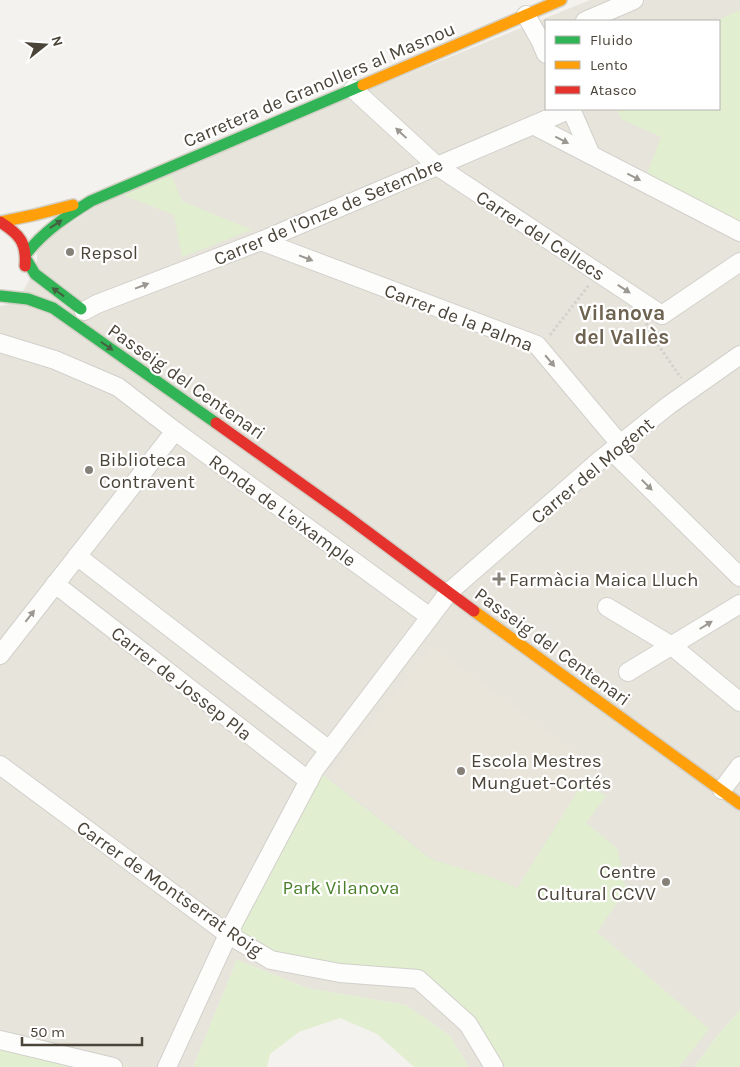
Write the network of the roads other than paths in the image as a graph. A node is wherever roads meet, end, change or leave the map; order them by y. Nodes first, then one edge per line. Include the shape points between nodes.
1 (561, 0) edge
2 (634, 0) edge
3 (526, 15) junction
4 (587, 20) edge
5 (544, 44) edge
6 (352, 88) junction
7 (569, 110) edge
8 (571, 110) edge
9 (533, 125) junction
10 (591, 155) junction
11 (437, 166) junction
12 (91, 201) junction
13 (0, 222) edge
14 (740, 232) edge
15 (260, 241) junction
16 (26, 256) junction
17 (740, 262) edge
18 (0, 296) edge
19 (88, 314) joint
20 (0, 343) edge
21 (740, 355) edge
22 (186, 388) dead end
23 (175, 431) junction
24 (616, 448) junction
25 (345, 515) junction
26 (77, 556) junction
27 (740, 577) edge
28 (55, 584) junction
29 (449, 592) junction
30 (740, 604) edge
31 (607, 607) dead end
32 (430, 617) junction
33 (672, 646) junction
34 (0, 655) edge
35 (628, 672) dead end
36 (740, 702) edge
37 (329, 750) junction
38 (0, 765) edge
39 (740, 766) edge
40 (309, 781) junction
41 (722, 790) junction
42 (740, 804) edge
43 (229, 935) junction
44 (0, 1040) edge
45 (113, 1067) edge
46 (167, 1067) edge
47 (494, 1067) edge

1 - 3 street, Carretera de Granollers al Masnou
2 - 4 street
3 - 5 street
3 - 6 street, Carretera de Granollers al Masnou
11 -> 6 street, Carrer del Cellecs
6 - 12 street, Carretera de Granollers al Masnou
7 - 9 street, Carrer de l'Onze de Setembre
8 - 10 street
9 -> 10 street
9 - 11 street, Carrer de l'Onze de Setembre
10 -> 14 street
11 - 15 street, Carrer de l'Onze de Setembre
11 -> 17 street, Carrer del Cellecs via 662,315
12 - 13 street, Carretera de Granollers al Masnou
16 -> 12 street, Carretera de Granollers al Masnou via 34,242 47,230
13 - 16 street via 19,235
19 -> 15 street, Carrer de l'Onze de Setembre via 97,304
15 -> 24 street, Carrer de la Palma via 537,345
16 - 18 street via 18,281
19 -> 16 street via 35,274
18 -> 25 street, Passeig del Centenari via 24,298 53,308
20 - 23 street, Ronda de L'eixample via 55,360 118,387
21 - 24 street, Carrer del Mogent via 669,405
22 - 25 street, Passeig del Centenari via 280,459
23 - 26 street
23 - 32 street, Ronda de L'eixample
24 -> 27 street, Carrer de la Palma
24 - 29 street, Carrer del Mogent
25 - 29 street, Passeig del Centenari
26 - 28 street
26 - 37 street, Carrer de Jossep Pla
34 -> 28 street
28 - 40 street, Carrer de Jossep Pla
29 - 32 street, Carrer del Mogent
29 - 41 street, Passeig del Centenari
33 -> 30 street
31 - 33 street
32 - 37 street, Carrer del Mogent
33 - 35 street
33 - 36 street
37 - 40 street, Carrer del Mogent
38 - 43 street, Carrer de Montserrat Roig
39 - 41 street
40 - 43 street, Carrer del Mogent
41 - 42 street, Passeig del Centenari
43 - 46 street, Carrer del Mogent
43 - 47 street, Carrer de Montserrat Roig via 271,960 340,973 418,979 468,1024
44 - 45 street

